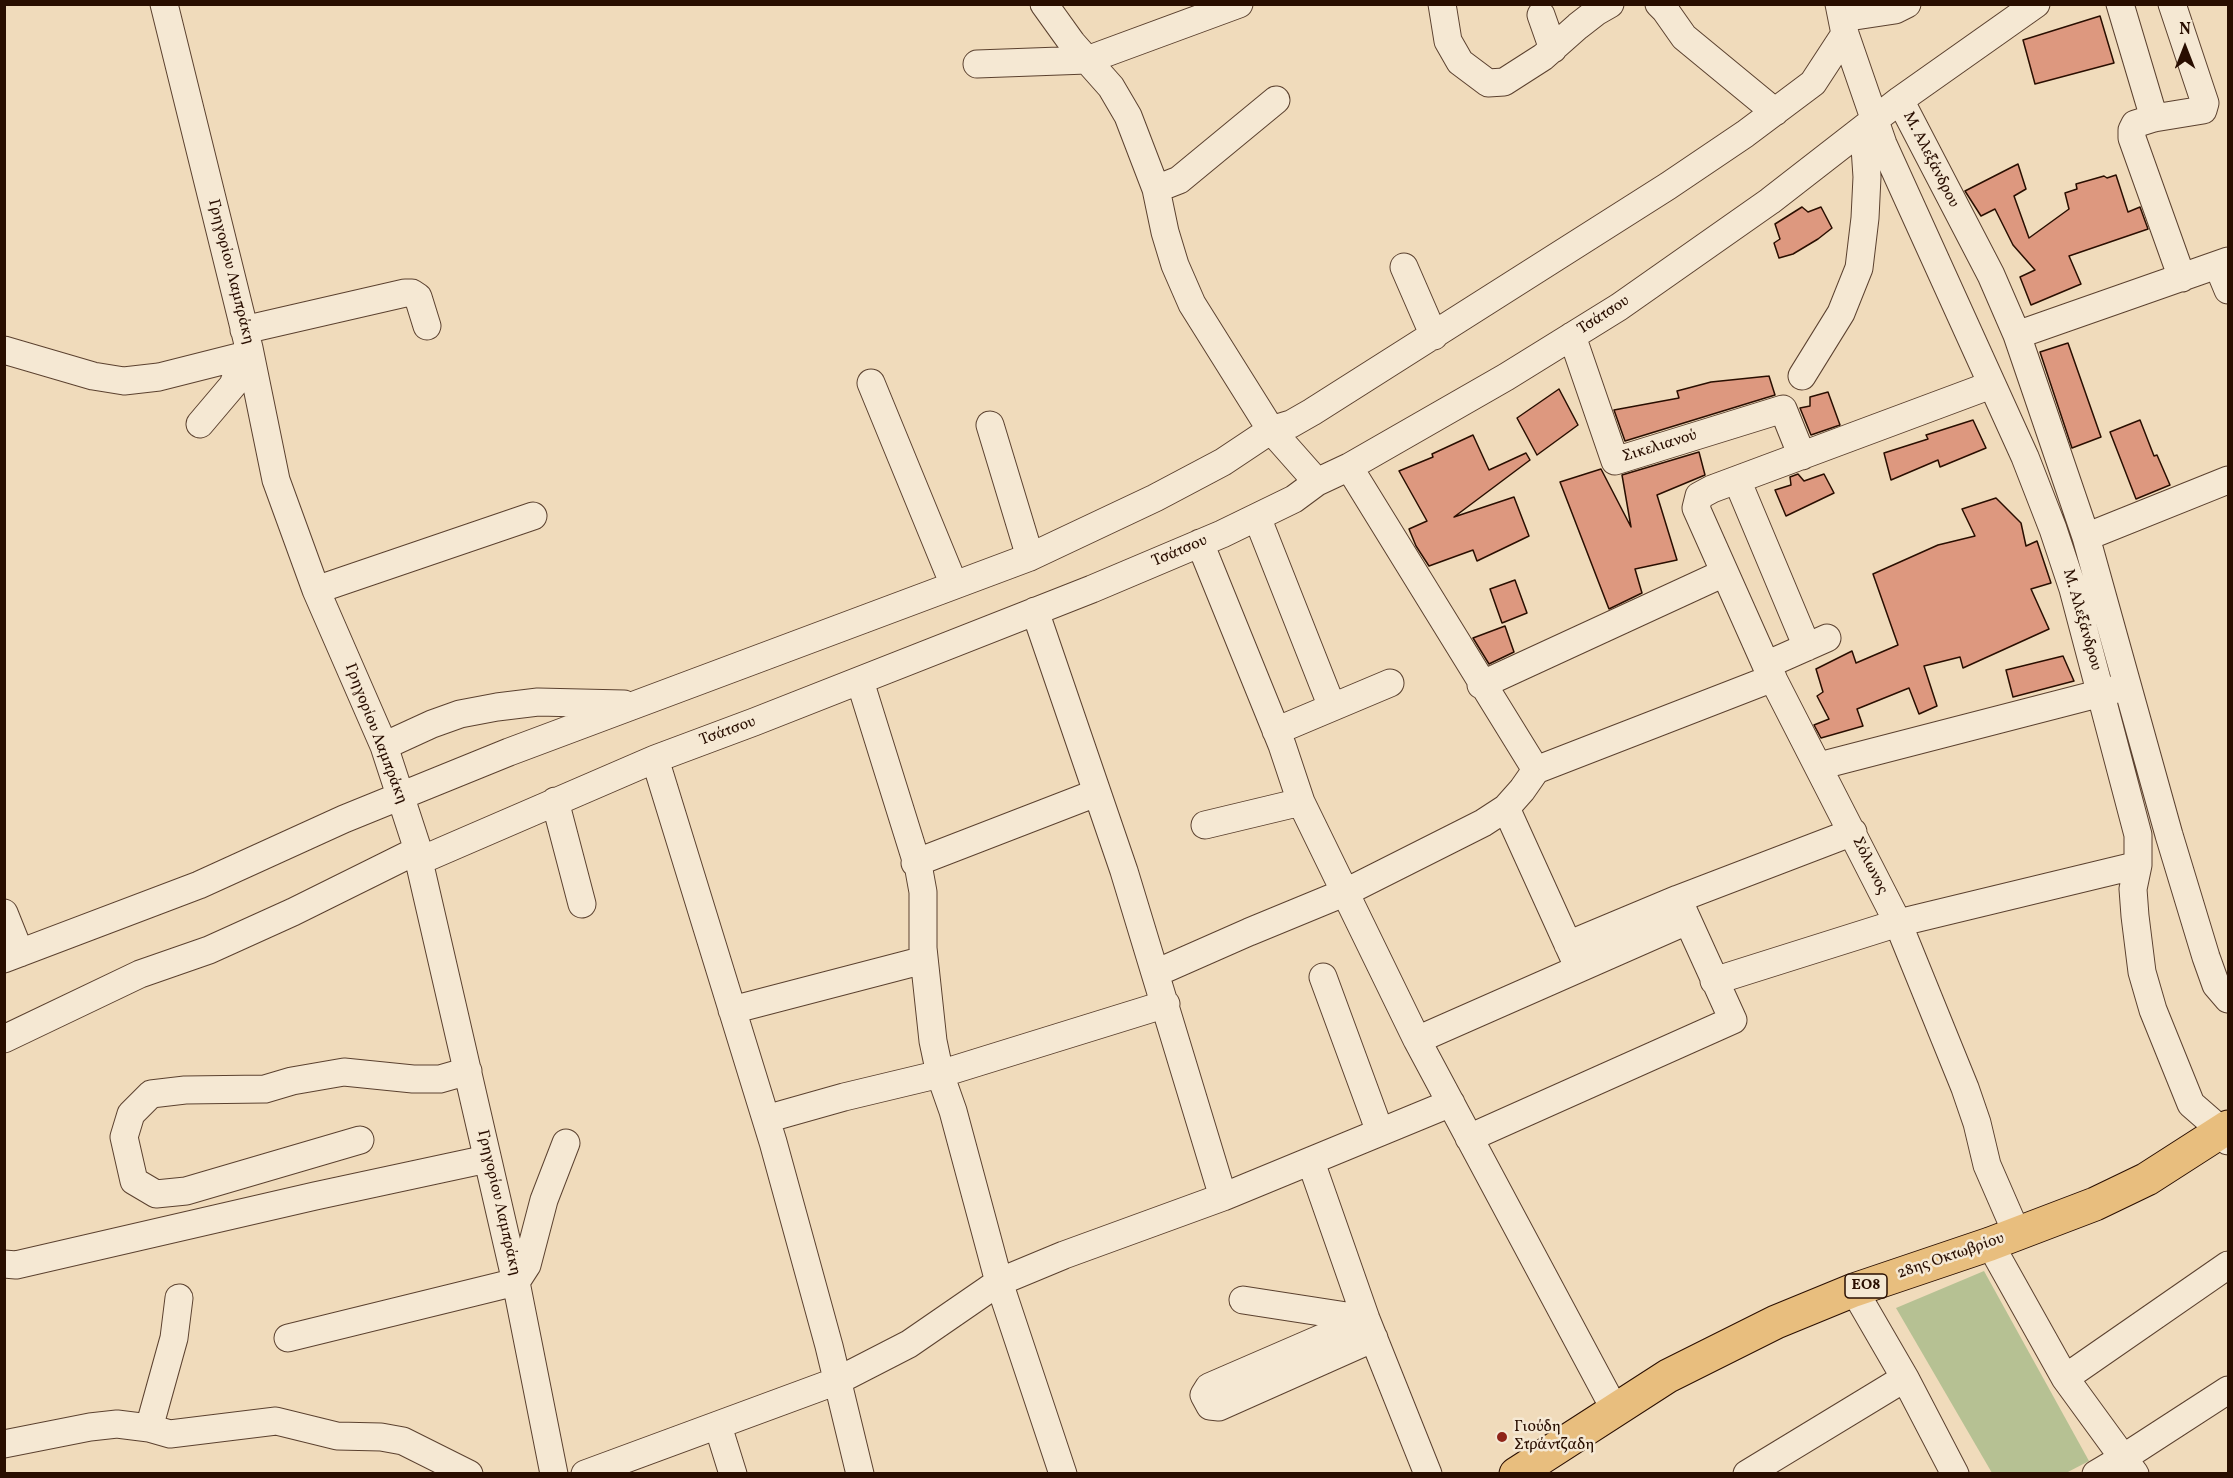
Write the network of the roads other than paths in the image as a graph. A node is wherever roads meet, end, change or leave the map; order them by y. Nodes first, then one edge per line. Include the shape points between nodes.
1 (164, 4) edge
2 (1044, 4) edge
3 (1239, 4) edge
4 (1442, 4) edge
5 (1610, 4) edge
6 (1659, 4) edge
7 (1907, 4) edge
8 (2036, 4) edge
9 (2120, 4) edge
10 (2172, 4) edge
11 (1549, 11) dead end
12 (1846, 15) edge
13 (1560, 43) junction
14 (1087, 60) junction
15 (978, 64) dead end
16 (1276, 100) dead end
17 (1900, 100) junction
18 (1775, 112) junction
19 (2154, 118) junction
20 (1875, 119) junction
21 (1156, 189) junction
22 (1404, 267) dead end
23 (2225, 272) edge
24 (2182, 278) junction
25 (427, 326) dead end
26 (2017, 335) junction
27 (1434, 336) junction
28 (1572, 336) junction
29 (246, 346) junction
30 (4, 350) edge
31 (1802, 376) dead end
32 (871, 383) dead end
33 (1991, 385) junction
34 (200, 424) dead end
35 (990, 425) dead end
36 (1271, 430) junction
37 (1802, 456) junction
38 (1348, 467) junction
39 (1737, 480) junction
40 (2229, 480) edge
41 (1317, 482) junction
42 (533, 516) dead end
43 (1257, 517) junction
44 (2086, 537) junction
45 (1200, 543) junction
46 (1030, 557) junction
47 (1724, 573) junction
48 (954, 585) junction
49 (316, 590) junction
50 (1035, 611) junction
51 (1769, 671) junction
52 (860, 681) junction
53 (1390, 683) dead end
54 (1481, 684) junction
55 (2128, 686) junction
56 (2101, 693) junction
57 (636, 704) junction
58 (1332, 707) junction
59 (1276, 730) junction
60 (384, 746) junction
61 (655, 759) junction
62 (1819, 766) junction
63 (1536, 770) junction
64 (1096, 793) junction
65 (401, 795) junction
66 (555, 801) junction
67 (1301, 802) junction
68 (1506, 808) junction
69 (1205, 825) dead end
70 (1853, 832) junction
71 (418, 855) junction
72 (915, 862) junction
73 (2138, 865) junction
74 (1346, 892) junction
75 (582, 904) dead end
76 (1683, 910) junction
77 (4, 913) edge
78 (1898, 923) junction
79 (1568, 945) junction
80 (12, 956) edge
81 (924, 960) junction
82 (1579, 969) junction
83 (1156, 973) junction
84 (1323, 977) dead end
85 (1714, 981) junction
86 (2229, 999) edge
87 (1166, 1004) junction
88 (732, 1010) junction
89 (4, 1039) edge
90 (1417, 1040) junction
91 (468, 1071) junction
92 (940, 1074) junction
93 (1451, 1103) junction
94 (766, 1119) junction
95 (2227, 1128) edge
96 (1380, 1132) junction
97 (1470, 1138) junction
98 (360, 1140) dead end
99 (566, 1143) dead end
100 (488, 1159) junction
101 (1311, 1162) junction
102 (1223, 1197) junction
103 (2003, 1239) junction
104 (4, 1264) edge
105 (2229, 1265) edge
106 (516, 1281) junction
107 (999, 1282) junction
108 (1854, 1290) junction
109 (179, 1298) dead end
110 (1243, 1300) dead end
111 (1370, 1328) junction
112 (288, 1338) dead end
113 (1905, 1378) junction
114 (2065, 1378) junction
115 (837, 1381) junction
116 (2229, 1390) edge
117 (1615, 1410) junction
118 (718, 1426) junction
119 (149, 1428) junction
120 (4, 1444) edge
121 (2129, 1466) edge
122 (469, 1473) edge
123 (554, 1473) edge
124 (585, 1473) edge
125 (733, 1473) edge
126 (860, 1473) edge
127 (1063, 1473) edge
128 (1428, 1473) edge
129 (1516, 1473) edge
130 (1747, 1473) edge
131 (1955, 1473) edge
132 (2096, 1473) edge

1 - 29 street, Γρηγορίου Λαμπράκη
2 - 14 street
3 - 14 street
4 - 13 street via 1448,41 1460,62 1488,83 1504,82
5 - 13 street
6 - 18 street via 1684,37
7 - 12 street via 1894,10
8 - 17 street, Τσάτσου
9 - 19 street
10 - 19 street via 2205,103 2198,113
11 - 13 street
12 - 18 street via 1813,82
12 - 20 street, Μ. Αλεξάνδρου
14 - 15 street
14 - 21 street via 1111,87 1128,116
16 - 21 street via 1179,180
17 - 20 street, Τσάτσου
17 - 26 street, Μ. Αλεξάνδρου via 1991,275
18 - 27 street via 1668,186
19 - 24 street via 2135,124 2132,138
20 - 28 street, Τσάτσου via 1770,201
20 - 31 street via 1865,147 1865,218 1859,268 1841,313
20 - 33 street, Μ. Αλεξάνδρου via 1910,207
21 - 36 street via 1175,265 1192,304
22 - 27 street
23 - 24 street
24 - 26 street
25 - 29 street via 418,297 405,293
26 - 44 street, Μ. Αλεξάνδρου
27 - 36 street via 1312,412
28 - 37 street, Σικελιανού via 1615,460 1783,409
28 - 38 street, Τσάτσου
29 - 30 street via 159,377 124,381
29 - 34 street via 233,385
29 - 49 street, Γρηγορίου Λαμπράκη via 276,480
32 - 48 street
33 - 37 street
33 - 56 street, Μ. Αλεξάνδρου via 2053,529
35 - 46 street
36 - 41 street
36 - 46 street via 1223,462 1155,498
37 - 39 street
38 - 41 street, Τσάτσου
38 - 54 street
39 - 47 street, Σόλωνος via 1699,496 1696,508
39 - 51 street via 1817,643
40 - 44 street
41 - 43 street, Τσάτσου via 1294,499
42 - 49 street
43 - 45 street, Τσάτσου
43 - 58 street
44 - 55 street, Μ. Αλεξάνδρου
45 - 50 street, Τσάτσου
45 - 59 street
46 - 48 street
47 - 51 street, Σόλωνος
47 - 54 street
48 - 57 street
49 - 60 street, Γρηγορίου Λαμπράκη
50 - 52 street, Τσάτσου
50 - 64 street
51 - 62 street, Σόλωνος
51 - 63 street
52 - 61 street, Τσάτσου
52 - 72 street
53 - 58 street
54 - 63 street
55 - 56 street
55 - 86 street, Μ. Αλεξάνδρου via 2206,957 2216,985
56 - 62 street
56 - 73 street, Μ. Αλεξάνδρου via 2138,835
57 - 60 street via 538,702 497,707 460,714
57 - 65 street
58 - 59 street
59 - 67 street
60 - 65 street, Γρηγορίου Λαμπράκη
61 - 66 street, Τσάτσου
61 - 88 street
62 - 70 street, Σόλωνος
63 - 68 street
64 - 72 street
64 - 83 street
65 - 71 street, Γρηγορίου Λαμπράκη
65 - 80 street via 199,885
66 - 71 street, Τσάτσου
66 - 75 street
67 - 69 street
67 - 74 street
68 - 74 street
68 - 79 street
70 - 76 street
70 - 78 street, Σόλωνος
71 - 89 street, Τσάτσου via 209,950 140,974
71 - 91 street, Γρηγορίου Λαμπράκη
72 - 81 street via 923,892
73 - 78 street
73 - 95 street, Μ. Αλεξάνδρου via 2133,889 2135,916 2142,972 2153,1010 2191,1104
74 - 83 street
74 - 90 street
76 - 79 street
76 - 82 street
76 - 85 street
77 - 80 street
78 - 85 street
78 - 103 street, Σόλωνος via 1977,1123
79 - 82 street
81 - 88 street
81 - 92 street
82 - 90 street
83 - 87 street
84 - 96 street
85 - 97 street via 1733,1020
87 - 92 street
87 - 102 street
88 - 94 street
90 - 93 street
91 - 98 street via 440,1079 344,1072 292,1080 265,1089 151,1094 131,1114 124,1137 134,1181 156,1194 186,1191
91 - 100 street, Γρηγορίου Λαμπράκη
92 - 94 street
92 - 107 street
93 - 96 street
93 - 97 street
94 - 115 street
95 - 103 main road, 28ης Οκτωβρίου / ΕΟ8 via 2146,1179 2095,1204
96 - 101 street
97 - 117 street
99 - 106 street via 544,1200 527,1265
100 - 104 street
100 - 106 street, Γρηγορίου Λαμπράκη
101 - 102 street
101 - 111 street
102 - 107 street
103 - 108 main road, 28ης Οκτωβρίου / ΕΟ8
103 - 114 street, Σόλωνος
105 - 114 street
106 - 112 street
106 - 123 street, Γρηγορίου Λαμπράκη
107 - 115 street via 909,1344
107 - 127 street
108 - 113 street
108 - 117 main road, 28ης Οκτωβρίου / ΕΟ8 via 1766,1327 1668,1376
109 - 119 street via 174,1338
110 - 111 street
111 - 111 street via 1219,1407 1210,1406 1204,1395 1209,1387
111 - 128 street
113 - 130 street
113 - 131 street
114 - 121 street, Σόλωνος
115 - 118 street
115 - 126 street
116 - 121 street
117 - 129 main road, 28ης Οκτωβρίου / ΕΟ8
118 - 124 street
118 - 125 street
119 - 120 street via 90,1427
119 - 122 street via 170,1434 276,1421 337,1436 403,1441
121 - 132 street

